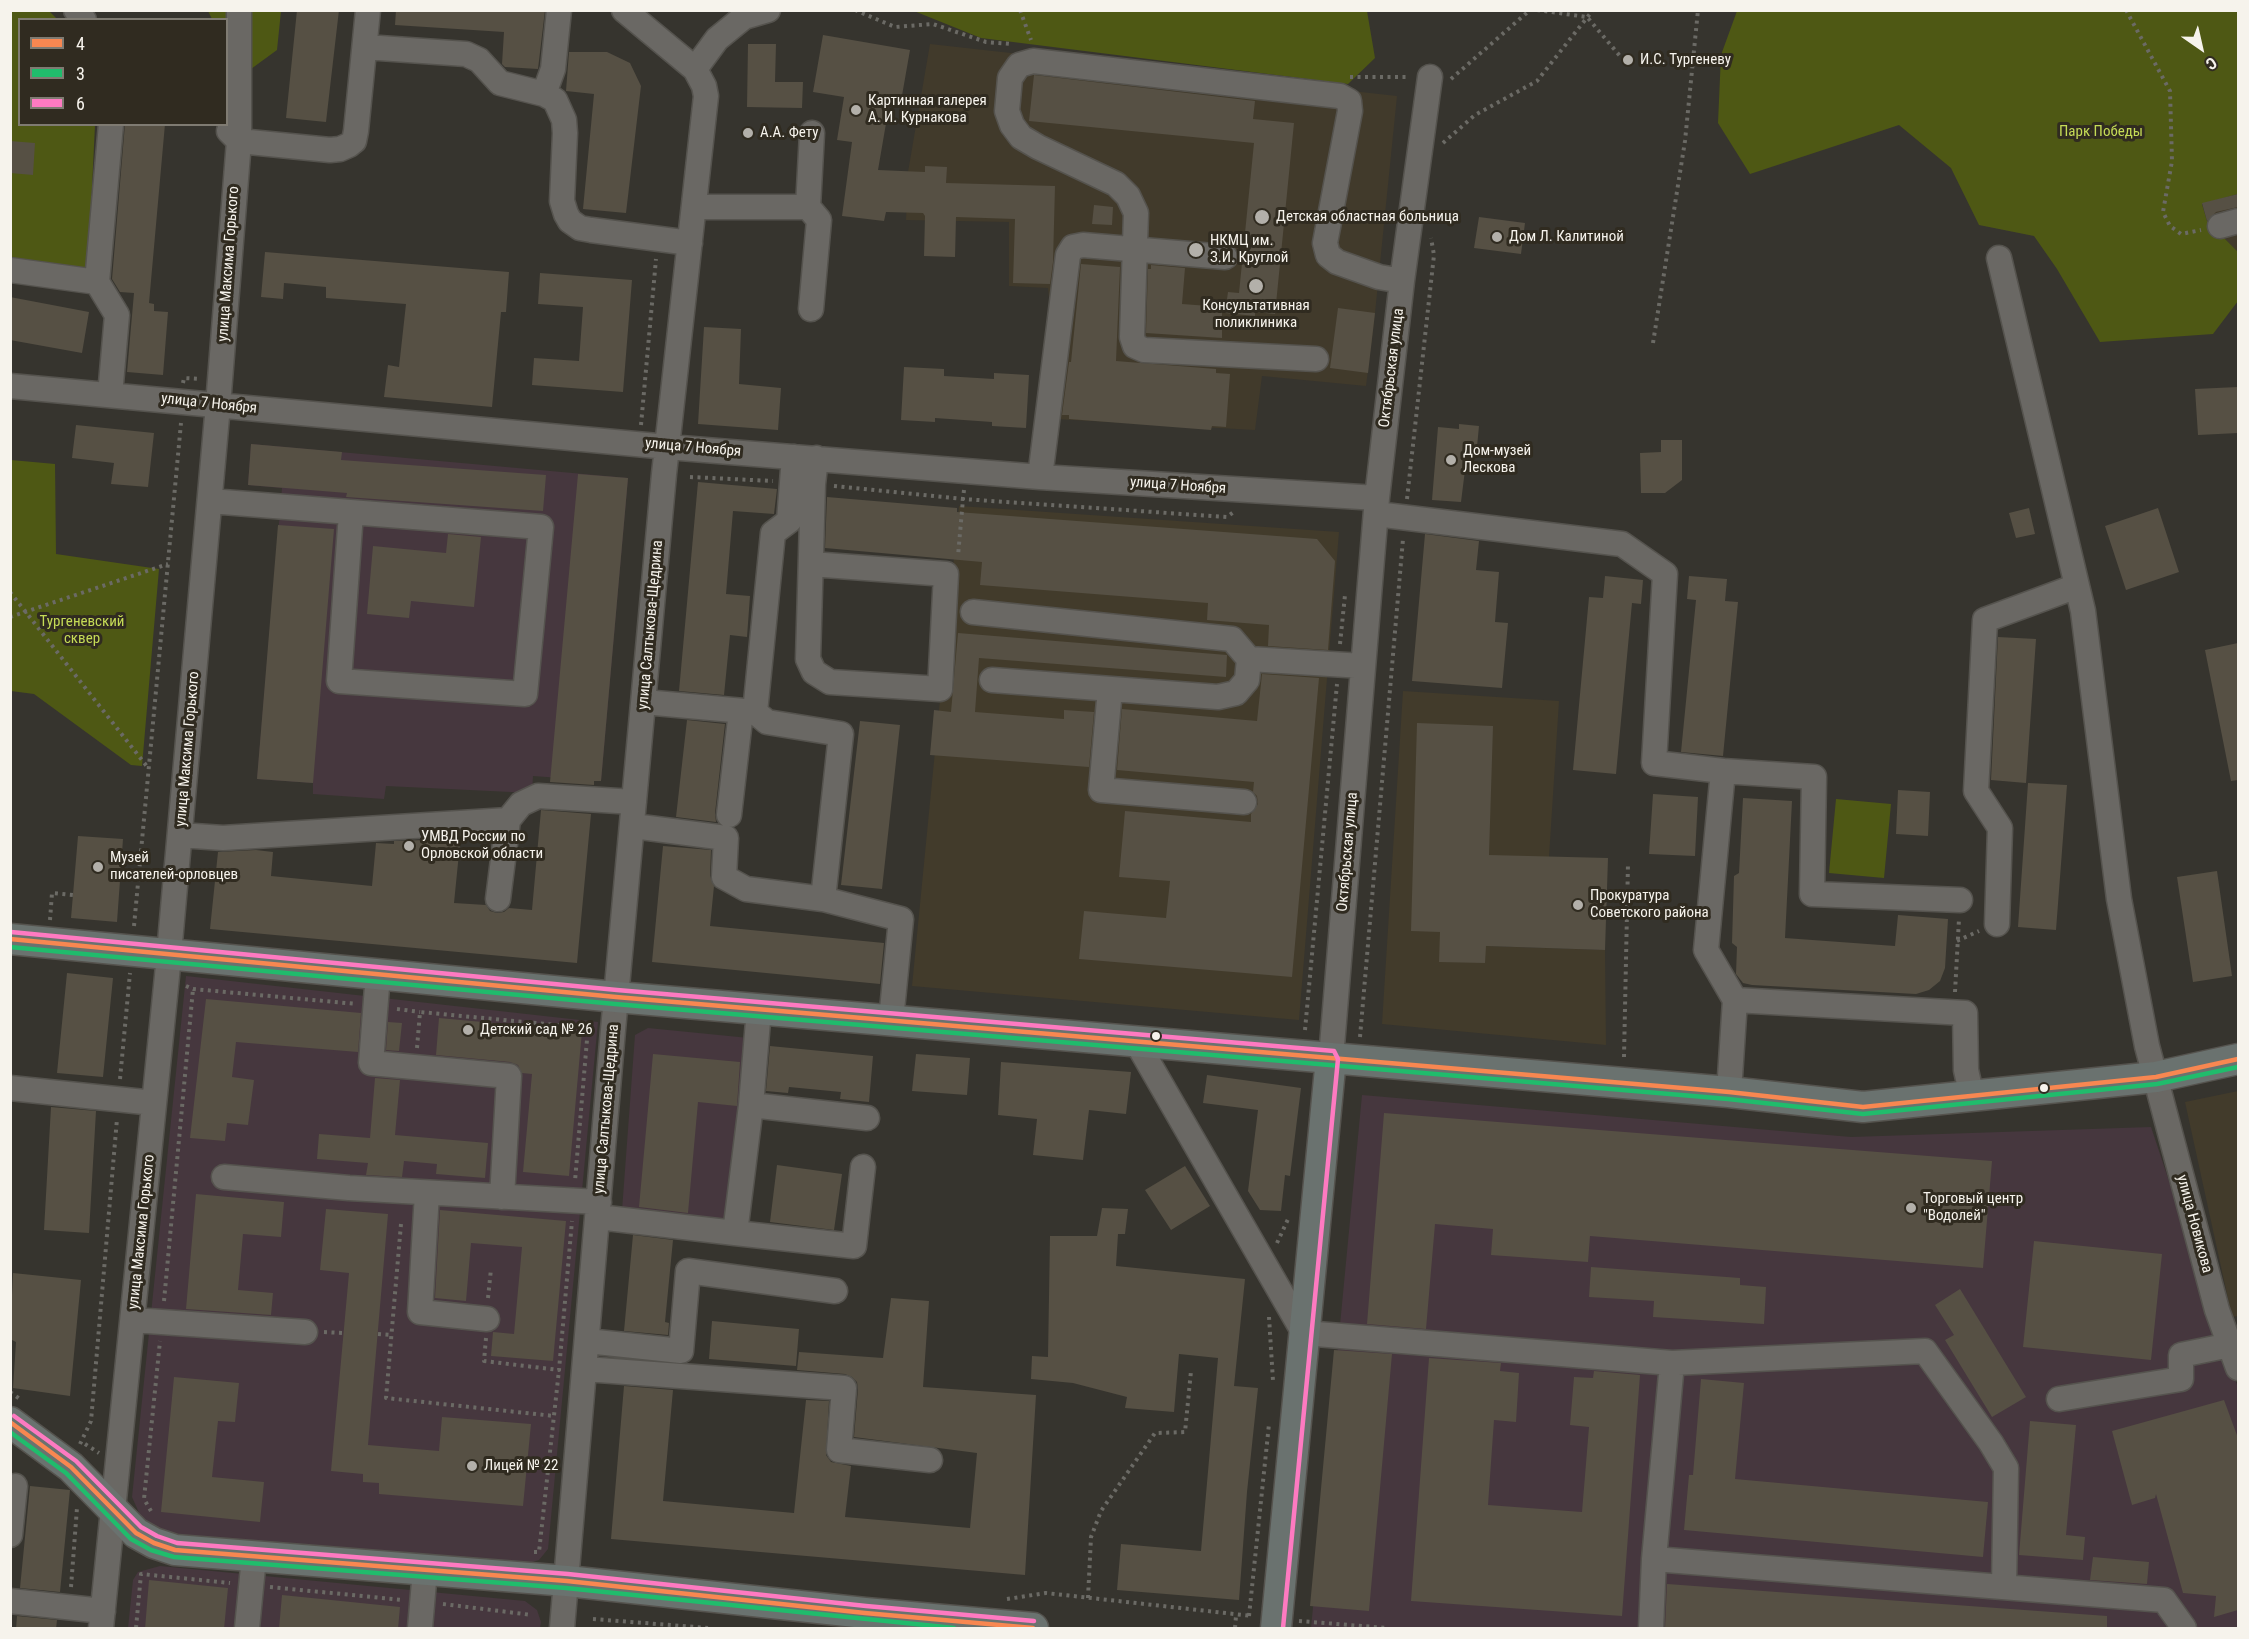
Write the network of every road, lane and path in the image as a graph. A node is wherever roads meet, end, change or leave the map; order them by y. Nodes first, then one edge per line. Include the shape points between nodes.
1 (239, 10) edge
2 (368, 10) edge
3 (559, 10) edge
4 (624, 10) edge
5 (768, 10) edge
6 (1020, 10) edge
7 (1530, 10) edge
8 (1537, 10) edge
9 (1593, 10) edge
10 (1698, 10) edge
11 (2126, 10) edge
12 (1587, 17) junction
13 (1033, 46) dead end
14 (365, 47) junction
15 (1620, 56) dead end
16 (695, 69) junction
17 (1430, 77) joint
18 (544, 94) junction
19 (111, 126) edge
20 (231, 133) edge
21 (812, 133) dead end
22 (1443, 133) dead end
23 (694, 207) junction
24 (808, 207) junction
25 (2229, 224) edge
26 (1431, 236) dead end
27 (658, 239) junction
28 (690, 243) junction
29 (1135, 250) junction
30 (1225, 257) dead end
31 (2000, 258) dead end
32 (10, 270) edge
33 (1402, 281) junction
34 (97, 282) junction
35 (811, 309) dead end
36 (1653, 343) dead end
37 (1316, 359) dead end
38 (220, 381) junction
39 (10, 386) edge
40 (110, 395) junction
41 (183, 401) junction
42 (218, 405) junction
43 (639, 444) junction
44 (668, 447) junction
45 (805, 458) junction
46 (1040, 477) junction
47 (963, 498) dead end
48 (210, 501) junction
49 (1376, 506) junction
50 (351, 513) junction
51 (1404, 518) junction
52 (168, 564) junction
53 (811, 564) junction
54 (946, 574) junction
55 (2077, 586) junction
56 (10, 592) edge
57 (26, 612) junction
58 (973, 612) dead end
59 (10, 617) edge
60 (1249, 659) junction
61 (1363, 666) junction
62 (992, 680) dead end
63 (1110, 689) junction
64 (644, 702) junction
65 (748, 712) junction
66 (149, 770) junction
67 (1723, 771) junction
68 (634, 802) junction
69 (1244, 802) dead end
70 (729, 815) dead end
71 (508, 820) junction
72 (633, 826) junction
73 (180, 835) junction
74 (1628, 863) dead end
75 (73, 895) dead end
76 (498, 899) dead end
77 (823, 899) junction
78 (1960, 900) joint
79 (50, 924) dead end
80 (1997, 924) dead end
81 (10, 939) edge
82 (131, 950) junction
83 (168, 965) junction
84 (378, 974) junction
85 (193, 989) junction
86 (616, 997) junction
87 (1735, 1000) junction
88 (375, 1006) junction
89 (759, 1009) junction
90 (420, 1012) junction
91 (1954, 1012) junction
92 (891, 1020) junction
93 (1360, 1037) dead end
94 (1136, 1041) junction
95 (1623, 1057) dead end
96 (1331, 1058) junction
97 (2238, 1059) edge
98 (415, 1067) junction
99 (2156, 1077) junction
100 (10, 1088) edge
101 (1729, 1092) junction
102 (1972, 1096) junction
103 (118, 1100) junction
104 (154, 1103) junction
105 (751, 1105) junction
106 (867, 1118) dead end
107 (863, 1167) dead end
108 (225, 1177) dead end
109 (427, 1193) junction
110 (502, 1197) junction
111 (573, 1201) junction
112 (1290, 1207) dead end
113 (598, 1210) junction
114 (401, 1224) dead end
115 (735, 1233) junction
116 (1266, 1266) junction
117 (491, 1269) dead end
118 (835, 1291) dead end
119 (1269, 1311) dead end
120 (487, 1318) junction
121 (133, 1320) junction
122 (162, 1322) junction
123 (305, 1332) dead end
124 (1305, 1333) junction
125 (378, 1334) dead end
126 (391, 1335) junction
127 (2232, 1338) edge
128 (587, 1341) junction
129 (1672, 1364) junction
130 (2238, 1368) edge
131 (585, 1369) junction
132 (559, 1370) junction
133 (1191, 1371) dead end
134 (1272, 1391) dead end
135 (10, 1392) edge
136 (2059, 1399) dead end
137 (20, 1414) edge
138 (1269, 1414) dead end
139 (554, 1416) junction
140 (72, 1436) dead end
141 (76, 1454) junction
142 (930, 1460) dead end
143 (118, 1465) junction
144 (146, 1481) junction
145 (15, 1486) dead end
146 (77, 1507) dead end
147 (112, 1510) junction
148 (154, 1515) dead end
149 (10, 1535) edge
150 (527, 1552) dead end
151 (1654, 1559) junction
152 (425, 1570) junction
153 (253, 1571) junction
154 (567, 1581) junction
155 (2004, 1587) junction
156 (1088, 1598) junction
157 (1005, 1599) dead end
158 (10, 1601) edge
159 (422, 1602) junction
160 (69, 1608) junction
161 (532, 1615) dead end
162 (820, 1618) edge
163 (593, 1619) dead end
164 (102, 1620) edge
165 (864, 1621) edge
166 (1268, 1621) edge
167 (136, 1629) edge
168 (247, 1629) edge
169 (420, 1629) edge
170 (562, 1629) edge
171 (708, 1629) edge
172 (1032, 1629) edge
173 (1235, 1629) edge
174 (1388, 1629) edge
175 (1651, 1629) edge
176 (2184, 1629) edge

1 - 20 street, улица Максима Горького
2 - 14 street
3 - 18 street via 553,69
4 - 16 street
5 - 16 street via 744,17 717,39
6 - 13 path
7 - 17 path via 1450,80
8 - 12 path
9 - 12 path
10 - 36 path via 1685,141
11 - 25 path via 2170,92 2172,160 2163,212 2170,226 2181,234
12 - 15 path
12 - 22 path via 1537,81 1475,115 1441,144
14 - 18 street via 466,54 479,60 500,83
14 - 20 street via 356,132 349,145 330,150
16 - 23 street, улица Салтыкова-Щедрина via 706,96
17 - 33 street, Октябрьская улица
18 - 27 street via 555,100 564,120 562,201 570,221 580,228
19 - 34 street
20 - 38 street, улица Максима Горького
21 - 24 street
23 - 24 street
23 - 28 street, улица Салтыкова-Щедрина
24 - 35 street via 819,220
26 - 51 path via 1434,255
27 - 28 street
27 - 43 path
28 - 44 street, улица Салтыкова-Щедрина
29 - 30 street
29 - 33 street via 1136,213 1128,196 1116,184 1038,147 1012,125 1007,111 1010,78 1019,65 1033,62 1340,96 1349,101 1325,243 1328,255 1379,277
29 - 37 street via 1135,346 1144,350
29 - 46 street via 1083,245 1073,247 1068,255
31 - 55 street, улица Новикова
32 - 34 street
33 - 49 street, Октябрьская улица
34 - 40 street via 117,315
38 - 41 path via 184,378
38 - 42 street, улица Максима Горького
39 - 40 street, улица 7 Ноября
40 - 41 street, улица 7 Ноября
41 - 42 street, улица 7 Ноября
41 - 52 path
42 - 43 street, улица 7 Ноября
42 - 48 street, улица Максима Горького
43 - 44 street, улица 7 Ноября
44 - 45 street, улица 7 Ноября
44 - 64 street, улица Салтыкова-Щедрина
45 - 46 street, улица 7 Ноября
45 - 53 street via 813,484
45 - 65 street via 789,521 773,533
46 - 49 street, улица 7 Ноября
47 - 54 path via 957,562
48 - 50 street
48 - 73 street, улица Максима Горького
49 - 51 street, улица 7 Ноября
49 - 61 street, Октябрьская улица
50 - 50 street via 541,527 525,694 339,681
51 - 67 street, улица 7 Ноября via 1622,544 1665,574 1654,763
51 - 93 path
52 - 57 path
52 - 66 path
53 - 54 street
53 - 54 street via 808,659 814,672 830,682 939,689
55 - 80 street via 1985,620 1976,791 2000,828
55 - 99 street, улица Новикова via 2119,899
56 - 57 path
57 - 59 path
57 - 66 path
58 - 60 street via 1232,639
60 - 61 street
60 - 63 street via 1247,680 1236,693 1218,697
61 - 96 street, Октябрьская улица
62 - 63 street
63 - 69 street via 1101,790
64 - 65 street
64 - 68 street, улица Салтыкова-Щедрина
65 - 70 street
65 - 77 street via 767,722 841,735
66 - 82 path
67 - 78 street via 1814,777 1812,894
67 - 87 street via 1706,950
68 - 71 street via 538,796 521,804
68 - 72 street, улица Салтыкова-Щедрина
71 - 73 street via 223,838
71 - 76 street
72 - 77 street via 726,838 724,878 746,889
72 - 86 street, улица Салтыкова-Щедрина
73 - 83 street, улица Максима Горького
74 - 95 path
75 - 79 path via 52,893
77 - 92 street via 901,919
78 - 91 path
81 - 82 main road
82 - 83 main road
82 - 103 path
83 - 84 main road
83 - 85 path
83 - 104 street, улица Максима Горького
84 - 86 main road
84 - 88 street
85 - 88 path
85 - 122 path
86 - 89 main road
86 - 113 street, улица Салтыкова-Щедрина
87 - 91 street
87 - 101 street
88 - 90 path
88 - 98 street via 371,1063
89 - 92 main road
89 - 105 street
90 - 98 path
90 - 111 path via 588,1028
91 - 102 street via 1965,1013 1966,1070
92 - 94 main road
94 - 96 main road
94 - 116 street
96 - 101 main road
96 - 124 main road, Октябрьская улица
97 - 99 main road
98 - 110 street via 509,1076
99 - 102 main road
99 - 127 street, улица Новикова via 2217,1310
100 - 103 street
101 - 102 main road via 1863,1107
103 - 104 street
103 - 141 path via 91,1421
104 - 121 street, улица Максима Горького
105 - 106 street
105 - 115 street
107 - 115 street via 854,1246
108 - 109 street
109 - 110 street
109 - 120 street via 420,1312
110 - 111 street
111 - 113 street
111 - 132 path
112 - 116 path via 1289,1218
113 - 115 street
113 - 128 street, улица Салтыкова-Щедрина
114 - 126 path
116 - 124 street
117 - 120 path
118 - 128 street via 688,1271 681,1351
119 - 134 path
120 - 132 path via 484,1361
121 - 122 street
121 - 143 street, улица Максима Горького
122 - 123 street
122 - 144 path
124 - 129 street
124 - 166 main road, Октябрьская улица
125 - 126 path
126 - 139 path via 386,1398
127 - 130 street, улица Новикова
127 - 136 street via 2181,1355 2181,1379
128 - 131 street, улица Салтыкова-Щедрина
129 - 151 street
129 - 155 street via 1925,1351 2006,1468
131 - 142 street via 844,1388 839,1450
131 - 154 street, улица Салтыкова-Щедрина
132 - 139 path
133 - 156 path via 1185,1432 1155,1433 1101,1511 1091,1537
135 - 137 path
137 - 141 main road
138 - 166 path
139 - 150 path via 539,1552
140 - 141 path
141 - 143 path
141 - 147 main road
143 - 144 path
143 - 147 street, улица Максима Горького
144 - 148 path via 144,1499
145 - 149 street
146 - 160 path
147 - 153 main road via 154,1544 196,1552
147 - 164 street, улица Максима Горького
151 - 155 street
151 - 175 street
152 - 153 main road
152 - 154 main road
152 - 159 street
153 - 159 path
153 - 167 path via 141,1574
153 - 168 street
154 - 162 main road
154 - 170 street, улица Салтыкова-Щедрина
155 - 176 street via 2164,1600
156 - 157 path via 1047,1593
156 - 166 path
158 - 160 street
159 - 161 path
159 - 169 street
160 - 164 street
162 - 165 main road
163 - 171 path
165 - 172 main road
166 - 173 path via 1236,1616
166 - 174 path

